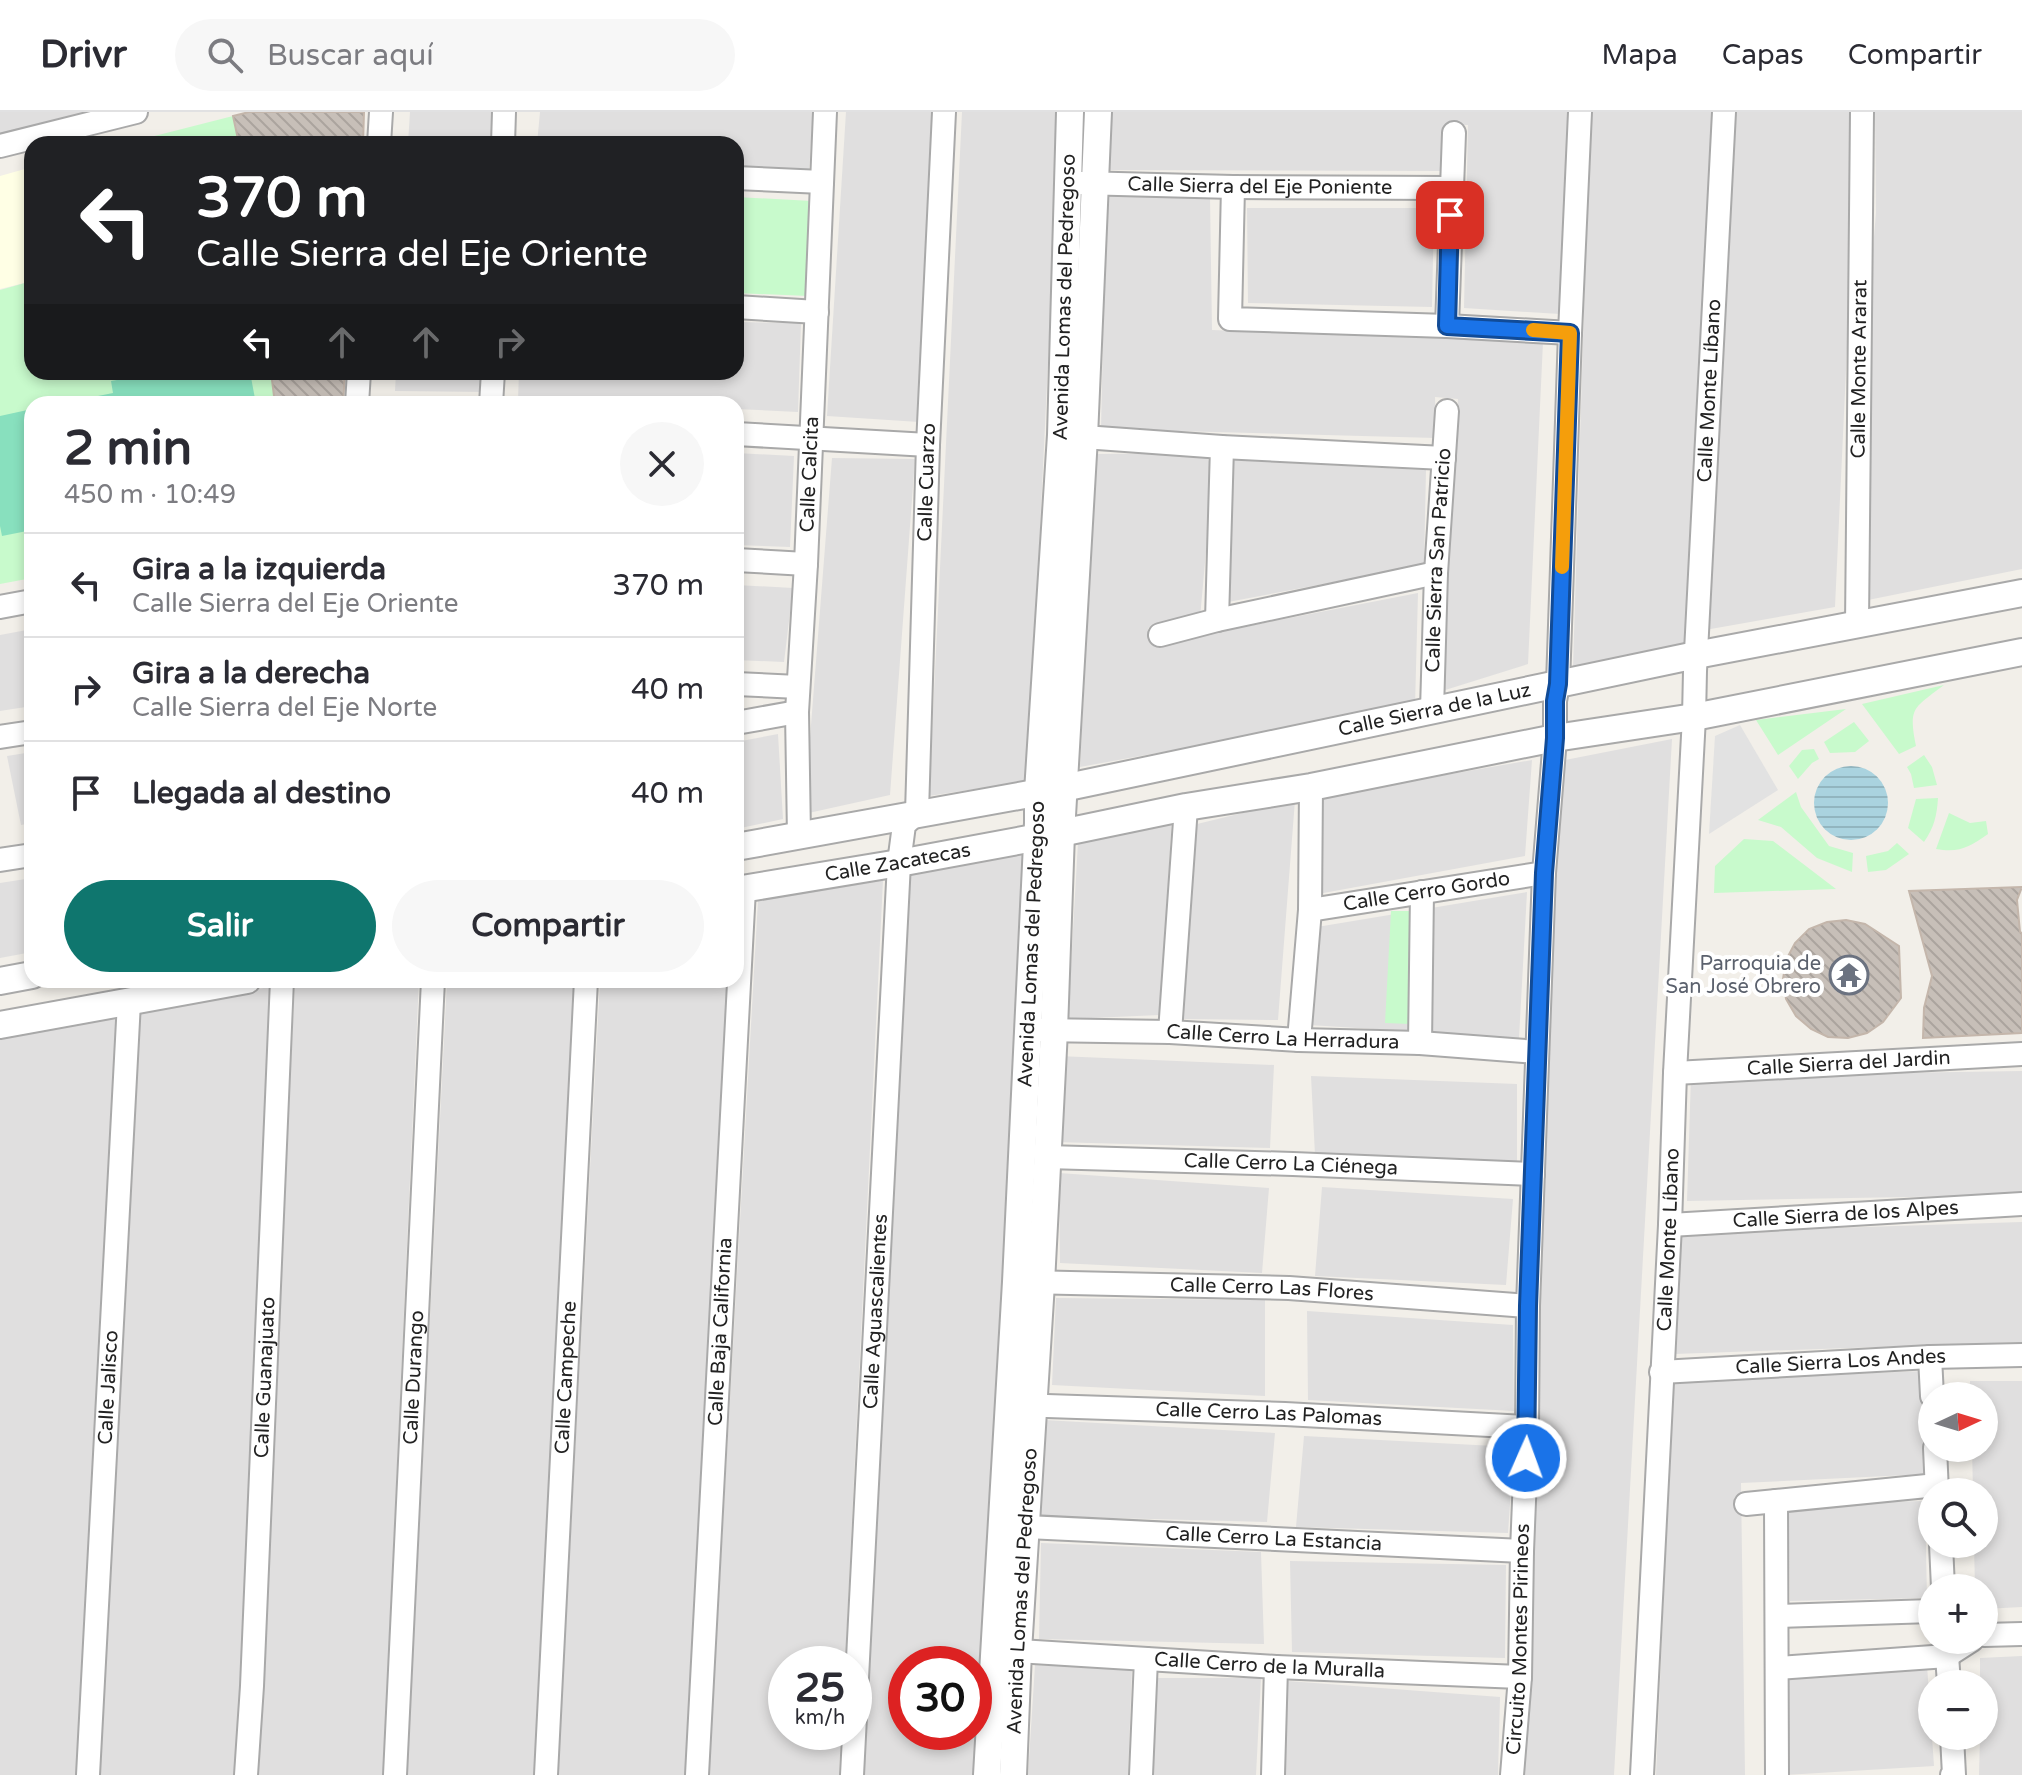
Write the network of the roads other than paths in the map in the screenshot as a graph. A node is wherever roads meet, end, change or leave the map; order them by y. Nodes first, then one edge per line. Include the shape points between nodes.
1 (136, 112) edge
2 (381, 112) edge
3 (504, 112) edge
4 (825, 112) edge
5 (944, 112) edge
6 (1070, 112) edge
7 (1098, 112) edge
8 (1580, 112) edge
9 (1724, 112) edge
10 (1862, 112) edge
11 (100, 116) edge
12 (1454, 133) dead end
13 (33, 136) edge
14 (380, 136) edge
15 (503, 136) edge
16 (24, 139) edge
17 (0, 146) edge
18 (744, 178) edge
19 (822, 182) junction
20 (1067, 182) junction
21 (1095, 183) junction
22 (1233, 187) junction
23 (1451, 188) junction
24 (744, 307) edge
25 (817, 312) junction
26 (1447, 326) junction
27 (1570, 333) junction
28 (1447, 411) dead end
29 (744, 435) edge
30 (1073, 436) junction
31 (812, 439) junction
32 (928, 445) junction
33 (1222, 447) junction
34 (1444, 458) junction
35 (744, 560) edge
36 (806, 564) junction
37 (1436, 573) junction
38 (2022, 593) edge
39 (24, 602) edge
40 (0, 607) edge
41 (1217, 620) junction
42 (1857, 625) junction
43 (1160, 635) dead end
44 (2022, 652) edge
45 (1696, 663) junction
46 (744, 684) edge
47 (798, 687) junction
48 (1556, 692) junction
49 (1432, 710) junction
50 (1695, 711) junction
51 (797, 712) junction
52 (744, 722) edge
53 (24, 733) edge
54 (1555, 733) junction
55 (0, 737) edge
56 (1311, 787) junction
57 (1050, 790) junction
58 (1186, 807) junction
59 (1049, 829) junction
60 (799, 836) junction
61 (905, 837) junction
62 (744, 846) edge
63 (24, 856) edge
64 (0, 860) edge
65 (1544, 873) junction
66 (744, 889) edge
67 (1422, 892) junction
68 (1310, 910) junction
69 (24, 976) edge
70 (0, 981) edge
71 (204, 988) edge
72 (282, 988) edge
73 (433, 988) edge
74 (586, 988) edge
75 (735, 988) edge
76 (129, 1002) junction
77 (0, 1025) edge
78 (1041, 1030) junction
79 (1170, 1032) junction
80 (1299, 1040) junction
81 (1420, 1043) junction
82 (1537, 1052) junction
83 (2022, 1054) edge
84 (1675, 1073) junction
85 (1047, 1157) junction
86 (1533, 1174) junction
87 (2022, 1204) edge
88 (1670, 1225) junction
89 (1029, 1282) junction
90 (1528, 1306) junction
91 (2022, 1355) edge
92 (1930, 1357) junction
93 (1661, 1372) junction
94 (1931, 1382) edge
95 (1021, 1405) junction
96 (1527, 1427) junction
97 (1918, 1490) edge
98 (1776, 1501) junction
99 (1746, 1504) dead end
100 (1014, 1527) junction
101 (1522, 1551) junction
102 (1918, 1611) edge
103 (1778, 1616) junction
104 (2022, 1634) edge
105 (1998, 1635) edge
106 (1006, 1650) junction
107 (1918, 1651) edge
108 (1146, 1659) junction
109 (1276, 1667) junction
110 (1777, 1668) junction
111 (1520, 1677) junction
112 (1952, 1750) edge
113 (88, 1775) edge
114 (246, 1775) edge
115 (395, 1775) edge
116 (546, 1775) edge
117 (697, 1775) edge
118 (852, 1775) edge
119 (987, 1775) edge
120 (1013, 1775) edge
121 (1141, 1775) edge
122 (1273, 1775) edge
123 (1512, 1775) edge
124 (1642, 1775) edge
125 (1777, 1775) edge
126 (1953, 1775) edge

1 - 11 street
2 - 14 street
3 - 15 street
4 - 19 street, Calle Calcita
5 - 32 street, Calle Cuarzo
6 - 20 street, Avenida Lomas del Pedregoso
7 - 21 street, Avenida Lomas del Pedregoso
8 - 27 street, Circuito Montes Pirineos
9 - 45 street, Calle Monte Líbano
10 - 42 street, Calle Monte Ararat
11 - 13 street
12 - 23 street
16 - 17 street
18 - 19 street
19 - 25 street, Calle Calcita
20 - 21 street, Calle Sierra del Eje Poniente
20 - 30 street, Avenida Lomas del Pedregoso
21 - 22 street, Calle Sierra del Eje Poniente
21 - 30 street, Avenida Lomas del Pedregoso
22 - 23 street, Calle Sierra del Eje Poniente
22 - 26 street via 1230,319
23 - 26 street
24 - 25 street
25 - 31 street, Calle Calcita
26 - 27 street
27 - 48 street, Circuito Montes Pirineos
28 - 34 street, Calle Sierra San Patricio
29 - 31 street
30 - 33 street
30 - 57 street, Avenida Lomas del Pedregoso
31 - 32 street
31 - 36 street, Calle Calcita
32 - 61 street, Calle Cuarzo
33 - 34 street
33 - 41 street
34 - 37 street, Calle Sierra San Patricio
35 - 36 street
36 - 47 street, Calle Calcita
37 - 41 street
37 - 49 street, Calle Sierra San Patricio
38 - 42 street, Calle Sierra de la Luz
39 - 40 street
41 - 43 street
42 - 45 street, Calle Sierra de la Luz
44 - 50 street
45 - 48 street, Calle Sierra de la Luz
45 - 50 street, Calle Monte Líbano
46 - 47 street
47 - 51 street, Calle Calcita
48 - 49 street, Calle Sierra de la Luz
48 - 54 street, Circuito Montes Pirineos
49 - 57 street, Calle Sierra de la Luz
50 - 54 street
50 - 84 street, Calle Monte Líbano
51 - 52 street
51 - 60 street, Calle Calcita
53 - 55 street
54 - 56 street
54 - 65 street, Circuito Montes Pirineos
56 - 58 street
56 - 68 street
57 - 59 street, Avenida Lomas del Pedregoso
57 - 61 street, Calle Zacatecas
58 - 59 street
58 - 79 street
59 - 61 street, Calle Zacatecas
59 - 78 street, Avenida Lomas del Pedregoso
60 - 61 street, Calle Zacatecas
60 - 62 street, Calle Zacatecas
61 - 66 street, Calle Zacatecas
61 - 118 street, Calle Aguascalientes
63 - 64 street
65 - 67 street, Calle Cerro Gordo
65 - 82 street, Circuito Montes Pirineos
67 - 68 street, Calle Cerro Gordo
67 - 81 street
68 - 80 street
69 - 70 street
71 - 76 street
72 - 114 street, Calle Guanajuato
73 - 115 street, Calle Durango
74 - 116 street, Calle Campeche
75 - 117 street, Calle Baja California
76 - 77 street
76 - 113 street, Calle Jalisco
78 - 79 street, Calle Cerro La Herradura
78 - 85 street, Avenida Lomas del Pedregoso
78 - 89 street, Avenida Lomas del Pedregoso
79 - 80 street, Calle Cerro La Herradura
80 - 81 street, Calle Cerro La Herradura
81 - 82 street, Calle Cerro La Herradura
82 - 86 street, Circuito Montes Pirineos
83 - 84 street, Calle Sierra del Jardin
84 - 88 street, Calle Monte Líbano
85 - 86 street, Calle Cerro La Ciénega
85 - 89 street, Avenida Lomas del Pedregoso
86 - 90 street, Circuito Montes Pirineos
87 - 88 street, Calle Sierra de los Alpes
88 - 93 street, Calle Monte Líbano
89 - 90 street, Calle Cerro Las Flores via 1289,1288
89 - 95 street, Avenida Lomas del Pedregoso
90 - 96 street, Circuito Montes Pirineos
91 - 92 street, Calle Sierra Los Andes
92 - 93 street, Calle Sierra Los Andes
92 - 94 street
93 - 124 street, Calle Monte Líbano
95 - 96 street, Calle Cerro Las Palomas
95 - 100 street, Avenida Lomas del Pedregoso
96 - 101 street, Circuito Montes Pirineos
97 - 98 street
98 - 99 street
98 - 103 street
100 - 101 street, Calle Cerro La Estancia
100 - 106 street, Avenida Lomas del Pedregoso
101 - 111 street, Circuito Montes Pirineos
102 - 103 street
103 - 110 street
104 - 105 street
106 - 108 street, Calle Cerro de la Muralla
106 - 119 street, Avenida Lomas del Pedregoso
106 - 120 street, Avenida Lomas del Pedregoso
107 - 110 street
108 - 109 street, Calle Cerro de la Muralla
108 - 121 street
109 - 111 street, Calle Cerro de la Muralla
109 - 122 street
110 - 125 street
111 - 123 street, Circuito Montes Pirineos
112 - 126 street

